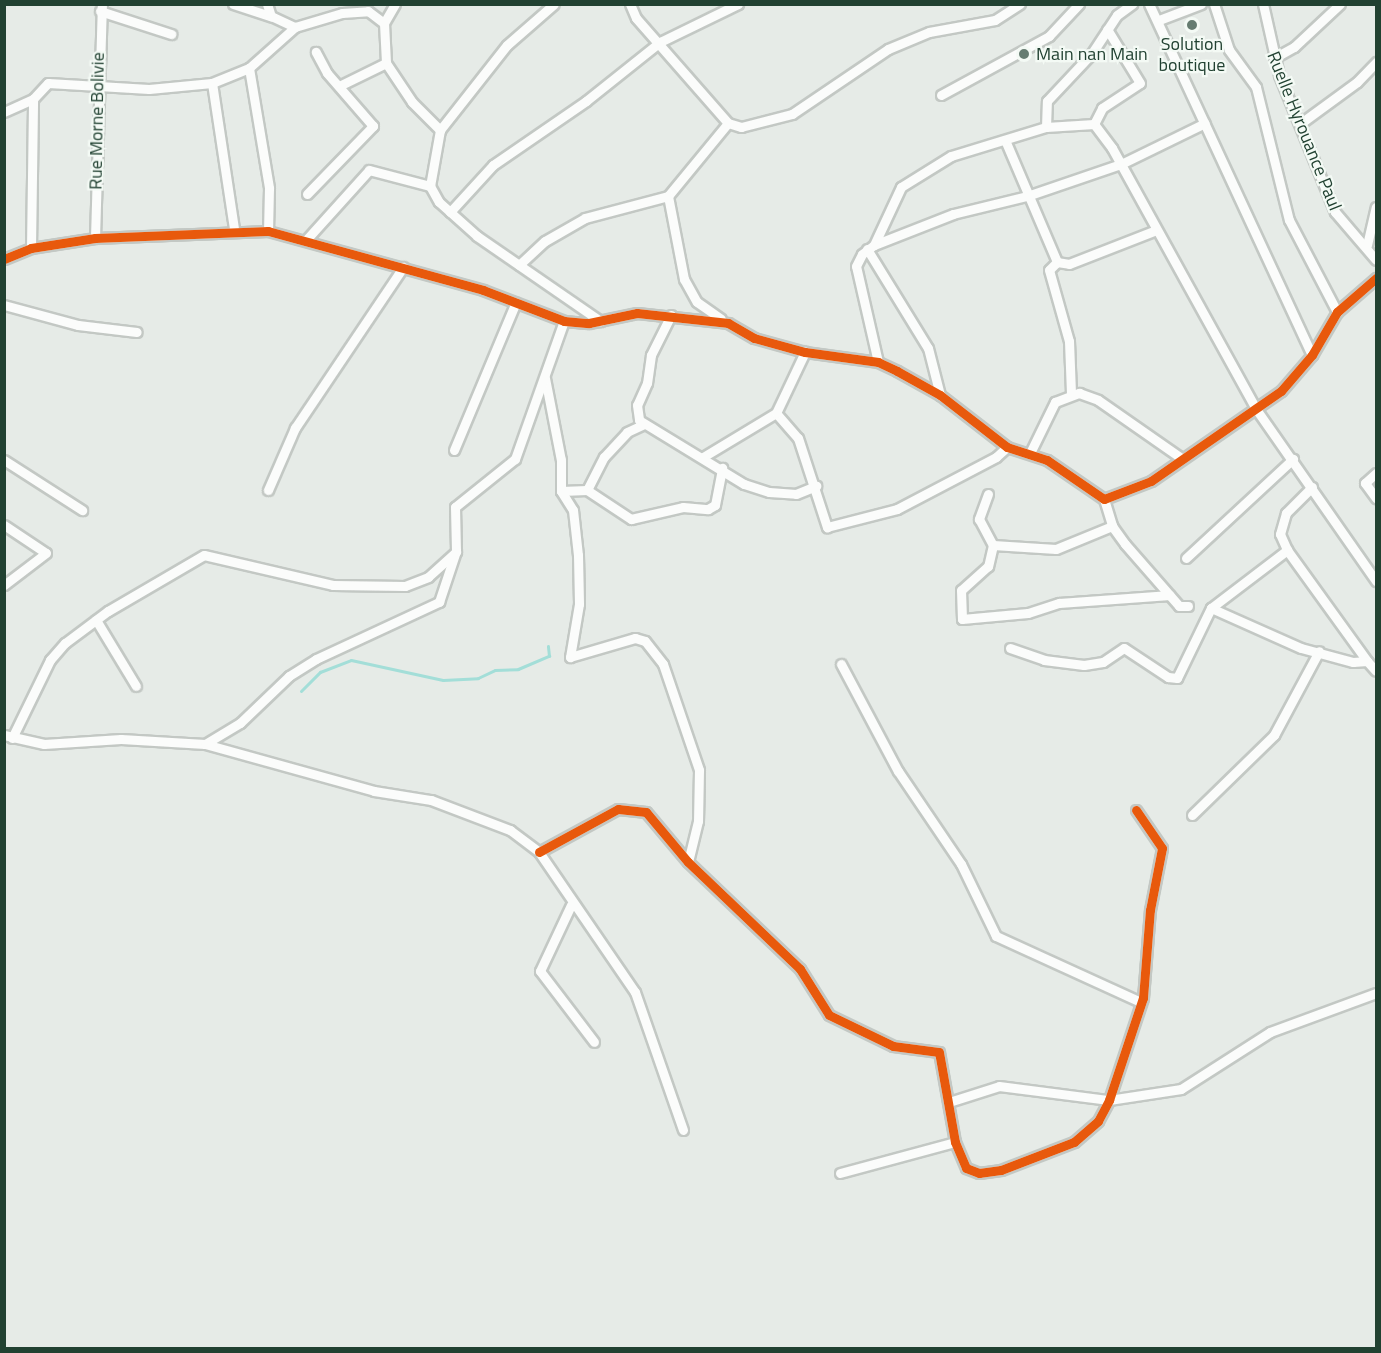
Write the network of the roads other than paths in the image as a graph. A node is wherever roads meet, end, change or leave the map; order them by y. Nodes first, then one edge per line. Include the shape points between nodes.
1 (233, 4) edge
2 (267, 4) edge
3 (395, 4) edge
4 (554, 4) edge
5 (630, 4) edge
6 (738, 4) edge
7 (1020, 4) edge
8 (1079, 4) edge
9 (1132, 4) edge
10 (1149, 4) edge
11 (1201, 4) edge
12 (1214, 4) edge
13 (1263, 4) edge
14 (1340, 4) edge
15 (101, 8) edge
16 (343, 9) edge
17 (271, 16) junction
18 (1159, 20) junction
19 (384, 23) junction
20 (295, 27) junction
21 (1107, 29) junction
22 (171, 34) dead end
23 (660, 42) junction
24 (316, 52) dead end
25 (1274, 58) junction
26 (1377, 62) edge
27 (386, 63) junction
28 (249, 68) junction
29 (212, 83) junction
30 (339, 86) junction
31 (96, 87) junction
32 (941, 95) dead end
33 (33, 99) junction
34 (4, 112) edge
35 (728, 123) junction
36 (1205, 123) junction
37 (1301, 123) junction
38 (1094, 124) junction
39 (1046, 127) junction
40 (440, 130) junction
41 (1005, 140) junction
42 (1121, 164) junction
43 (430, 186) junction
44 (308, 194) dead end
45 (668, 196) junction
46 (1027, 196) junction
47 (1377, 207) edge
48 (450, 212) junction
49 (234, 229) junction
50 (1156, 230) junction
51 (268, 231) junction
52 (95, 238) junction
53 (306, 240) junction
54 (1367, 245) junction
55 (871, 247) junction
56 (31, 248) junction
57 (4, 259) edge
58 (1377, 260) edge
59 (1057, 262) junction
60 (519, 266) junction
61 (403, 267) junction
62 (1377, 278) edge
63 (516, 302) junction
64 (4, 305) edge
65 (1337, 312) junction
66 (670, 315) junction
67 (564, 321) junction
68 (600, 321) junction
69 (728, 322) junction
70 (137, 332) dead end
71 (805, 352) junction
72 (1312, 355) junction
73 (878, 362) junction
74 (545, 378) junction
75 (1071, 394) junction
76 (940, 395) junction
77 (1256, 409) junction
78 (776, 413) junction
79 (644, 424) junction
80 (1007, 447) junction
81 (454, 450) dead end
82 (1030, 453) junction
83 (703, 457) junction
84 (1181, 458) junction
85 (1293, 459) junction
86 (4, 460) edge
87 (722, 468) junction
88 (1377, 473) edge
89 (816, 486) junction
90 (1312, 488) junction
91 (268, 490) dead end
92 (587, 490) junction
93 (561, 491) junction
94 (988, 494) dead end
95 (1377, 498) edge
96 (1104, 499) junction
97 (82, 510) dead end
98 (4, 525) edge
99 (1112, 526) junction
100 (993, 544) junction
101 (1287, 550) junction
102 (456, 551) junction
103 (1186, 558) dead end
104 (1377, 581) edge
105 (4, 585) edge
106 (1170, 595) junction
107 (1188, 606) dead end
108 (1211, 608) junction
109 (96, 620) junction
110 (1010, 648) dead end
111 (1319, 651) junction
112 (1367, 661) junction
113 (841, 664) dead end
114 (1377, 671) edge
115 (136, 686) dead end
116 (8, 736) edge
117 (205, 744) junction
118 (1136, 810) dead end
119 (1192, 815) dead end
120 (539, 852) junction
121 (688, 862) junction
122 (571, 904) junction
123 (1377, 993) edge
124 (1141, 1002) junction
125 (594, 1042) dead end
126 (1109, 1100) junction
127 (949, 1102) junction
128 (683, 1130) dead end
129 (955, 1142) junction
130 (840, 1173) dead end

1 - 17 street
2 - 17 street
3 - 19 street
4 - 40 street via 507,45
5 - 23 street via 636,18
6 - 23 street
7 - 35 street via 995,20 929,32 888,49 792,114 741,127
8 - 32 street via 1048,36
9 - 21 street
10 - 18 street
11 - 18 street
12 - 65 street via 1230,50 1256,87 1289,220
13 - 25 street, Ruelle Hyrouance Paul
14 - 25 street via 1294,47
15 - 22 street
15 - 31 street, Rue Morne Bolivie
16 - 19 street via 368,11
16 - 20 street
17 - 20 street
18 - 36 street
19 - 27 street
20 - 28 street
21 - 38 street via 1140,83 1102,108
21 - 39 street via 1092,53 1047,101
23 - 35 street
23 - 48 street via 586,101 493,165
24 - 30 street
25 - 37 street, Ruelle Hyrouance Paul
26 - 37 street via 1357,82
27 - 30 street
27 - 40 street via 412,102
28 - 29 street
28 - 51 street via 269,188
29 - 31 street
29 - 49 street
30 - 44 street via 373,126
31 - 33 street via 48,83
31 - 52 street, Rue Morne Bolivie
33 - 34 street
33 - 56 street
35 - 45 street
36 - 42 street
36 - 72 street
37 - 54 street, Ruelle Hyrouance Paul via 1335,212 1346,230
38 - 39 street
38 - 42 street
39 - 41 street
40 - 43 street
41 - 46 street
41 - 55 street via 951,156 901,187
42 - 46 street
42 - 50 street
43 - 48 street
43 - 53 street via 369,170
45 - 60 street via 585,218 545,241
45 - 69 street via 684,279 698,302
46 - 55 street via 953,214
46 - 59 street
47 - 54 street
48 - 60 street
49 - 51 street
49 - 52 street
50 - 59 street via 1069,264
50 - 77 street
51 - 53 street
52 - 56 street
53 - 61 street
54 - 58 street, Ruelle Hyrouance Paul
55 - 73 street via 856,266 856,280 875,334
55 - 76 street via 928,348
56 - 57 street
59 - 75 street via 1049,270 1069,341
60 - 68 street
61 - 63 street
61 - 91 street via 295,428
62 - 65 street
63 - 67 street
63 - 81 street
64 - 70 street via 78,325
65 - 72 street
66 - 68 street via 638,313
66 - 69 street
66 - 79 street via 651,355 647,384 637,405
67 - 68 street
67 - 74 street
69 - 71 street via 754,338
71 - 73 street
71 - 78 street
72 - 77 street via 1281,391
73 - 76 street
74 - 93 street via 561,460
74 - 102 street via 515,459 459,501
75 - 82 street via 1054,402
75 - 84 street via 1098,400
76 - 80 street
77 - 84 street
77 - 85 street
78 - 83 street
78 - 89 street via 798,438
79 - 83 street
79 - 92 street via 627,432 604,457
80 - 82 street
80 - 89 street via 996,457 897,509 827,527
82 - 96 street
83 - 87 street
84 - 96 street via 1133,492
85 - 90 street
85 - 103 street
86 - 97 street
87 - 89 street via 744,484 769,492 796,494
87 - 92 street via 715,505 708,509 683,507 631,519
88 - 95 street via 1365,483
90 - 101 street via 1286,513 1280,534
90 - 104 street
92 - 93 street
93 - 121 street via 573,510 578,555 579,604 570,657 635,638 645,641 663,664 699,770 699,821
94 - 100 street via 979,519
96 - 99 street
98 - 105 street via 46,553
99 - 100 street via 1056,549
99 - 106 street
100 - 106 street via 987,566 961,590 962,619 1028,613 1059,603
101 - 108 street
101 - 112 street
102 - 109 street via 428,577 405,586 333,585 204,555
102 - 117 street via 439,602 316,659 289,676 240,723
106 - 107 street via 1179,606
108 - 110 street via 1178,678 1168,677 1124,648 1102,662 1084,665 1044,660
108 - 111 street via 1267,635
109 - 115 street
109 - 116 street via 50,660
111 - 112 street via 1353,662
111 - 119 street via 1274,735
112 - 114 street
113 - 124 street via 898,771 961,864 996,936
116 - 117 street via 44,744 121,739
117 - 120 street via 374,791 430,800 510,830
118 - 124 street via 1162,848 1150,910
120 - 121 street via 618,809 630,808 646,812
120 - 122 street
121 - 127 street via 800,969 829,1016 893,1046 939,1052
122 - 125 street via 540,971
122 - 128 street via 635,992
123 - 126 street via 1270,1032 1181,1089
124 - 126 street
126 - 127 street via 999,1086
126 - 129 street via 1087,1133 1001,1170 979,1173 966,1168
127 - 129 street
129 - 130 street

